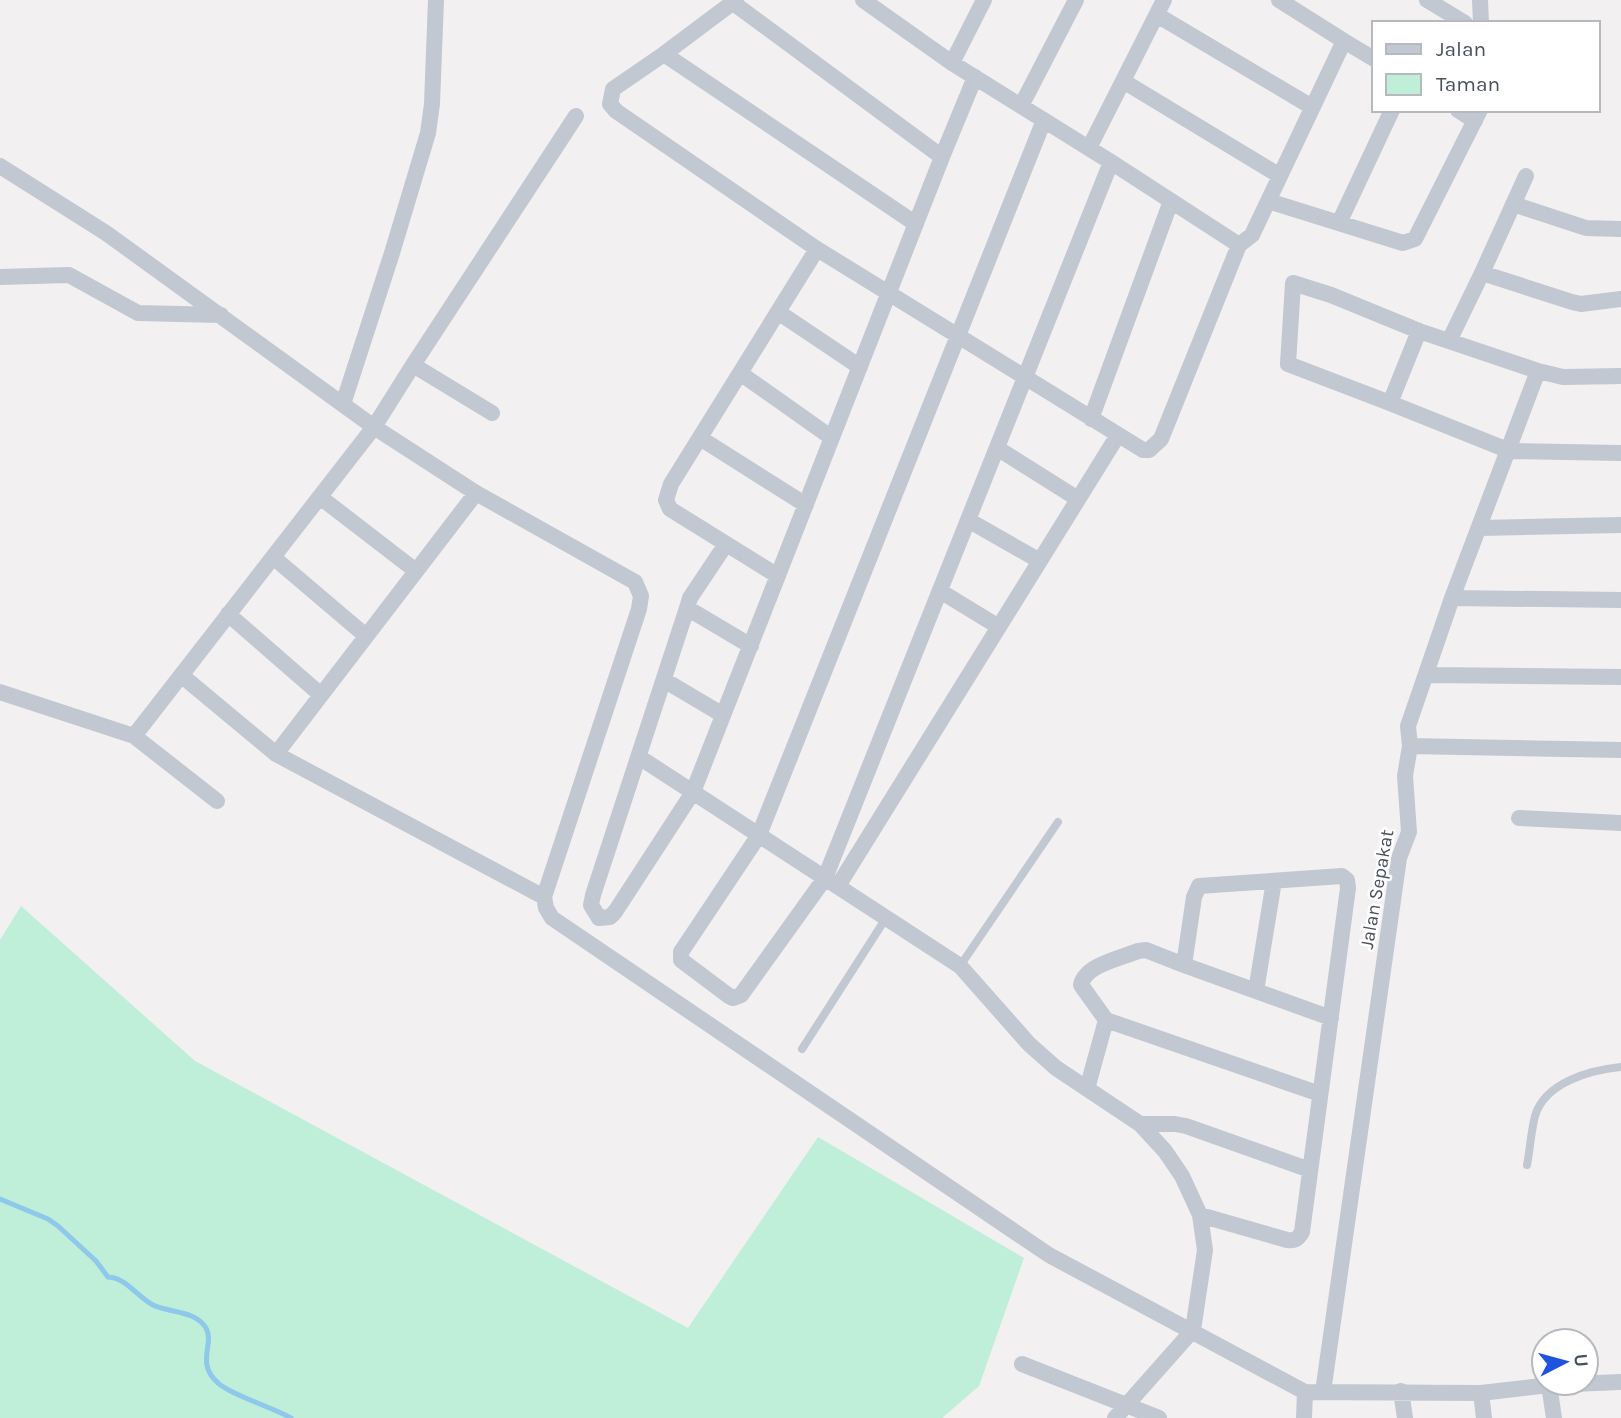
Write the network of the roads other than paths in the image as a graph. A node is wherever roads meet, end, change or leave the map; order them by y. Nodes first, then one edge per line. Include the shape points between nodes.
1 (436, 0) edge
2 (863, 0) edge
3 (984, 0) edge
4 (1076, 0) edge
5 (1164, 0) edge
6 (1279, 0) edge
7 (1427, 0) edge
8 (1480, 0) edge
9 (734, 1) edge
10 (1157, 15) junction
11 (1462, 21) edge
12 (1481, 21) edge
13 (1344, 41) junction
14 (664, 54) junction
15 (1372, 58) edge
16 (952, 63) junction
17 (975, 77) junction
18 (1123, 80) junction
19 (1021, 106) junction
20 (1312, 107) junction
21 (1391, 112) edge
22 (1477, 115) edge
23 (576, 116) dead end
24 (1044, 120) junction
25 (1089, 148) junction
26 (942, 157) junction
27 (1111, 162) junction
28 (0, 166) edge
29 (1280, 176) junction
30 (1526, 176) dead end
31 (1171, 201) junction
32 (1268, 201) junction
33 (1513, 204) junction
34 (1339, 223) junction
35 (916, 224) junction
36 (1621, 229) edge
37 (1239, 245) junction
38 (817, 249) junction
39 (1482, 273) junction
40 (0, 277) edge
41 (888, 294) junction
42 (1621, 299) edge
43 (778, 312) junction
44 (222, 315) junction
45 (1419, 331) junction
46 (956, 336) junction
47 (1449, 341) junction
48 (412, 365) junction
49 (860, 367) junction
50 (1538, 371) junction
51 (740, 373) junction
52 (1621, 376) edge
53 (1025, 379) junction
54 (1390, 403) junction
55 (343, 404) junction
56 (492, 413) dead end
57 (1091, 419) junction
58 (374, 427) junction
59 (1118, 435) junction
60 (700, 438) junction
61 (832, 438) junction
62 (997, 449) junction
63 (1510, 450) junction
64 (1621, 453) edge
65 (476, 493) junction
66 (320, 496) junction
67 (1078, 499) junction
68 (806, 505) junction
69 (968, 520) junction
70 (1621, 525) edge
71 (1479, 528) junction
72 (726, 544) junction
73 (273, 557) junction
74 (1040, 561) junction
75 (416, 571) junction
76 (778, 576) junction
77 (940, 591) junction
78 (1452, 598) junction
79 (1621, 600) edge
80 (687, 608) junction
81 (229, 614) junction
82 (999, 627) junction
83 (366, 636) junction
84 (751, 646) junction
85 (181, 675) junction
86 (1427, 675) junction
87 (1621, 677) edge
88 (664, 680) junction
89 (0, 692) edge
90 (321, 695) junction
91 (723, 715) junction
92 (134, 736) junction
93 (1410, 746) junction
94 (1621, 750) edge
95 (276, 754) junction
96 (639, 757) junction
97 (693, 792) junction
98 (217, 801) dead end
99 (1519, 818) dead end
100 (1058, 822) dead end
101 (1621, 823) edge
102 (759, 835) junction
103 (1274, 881) junction
104 (832, 882) junction
105 (544, 897) junction
106 (886, 918) junction
107 (1184, 965) junction
108 (960, 966) junction
109 (1256, 991) junction
110 (1331, 1018) junction
111 (1106, 1020) junction
112 (802, 1049) dead end
113 (1621, 1067) edge
114 (1087, 1089) junction
115 (1320, 1094) junction
116 (1140, 1124) junction
117 (1527, 1165) dead end
118 (1310, 1170) junction
119 (1200, 1215) junction
120 (1193, 1330) junction
121 (1022, 1364) dead end
122 (1621, 1382) edge
123 (1600, 1383) edge
124 (1530, 1387) edge
125 (1401, 1391) junction
126 (1306, 1392) junction
127 (1323, 1392) junction
128 (1481, 1392) junction
129 (1551, 1397) edge
130 (1120, 1412) edge
131 (1159, 1418) edge
132 (1304, 1418) edge
133 (1405, 1418) edge
134 (1484, 1418) edge
135 (1554, 1418) edge

1 - 55 street via 428,132
2 - 16 street
3 - 16 street
4 - 19 street
5 - 10 street
6 - 13 street
7 - 11 street
8 - 12 street
9 - 14 street
9 - 26 street
10 - 18 street
10 - 20 street
13 - 15 street
13 - 20 street
14 - 35 street
14 - 38 street via 613,89 610,104
16 - 17 street
17 - 19 street
17 - 26 street
18 - 25 street
18 - 29 street
19 - 24 street
20 - 29 street
21 - 34 street
22 - 34 street via 1415,239 1403,243
23 - 48 street
24 - 25 street
24 - 46 street
25 - 27 street
26 - 35 street
27 - 31 street
27 - 53 street
28 - 44 street
29 - 32 street
30 - 33 street
31 - 37 street
31 - 57 street
32 - 34 street
32 - 37 street via 1252,235
33 - 36 street via 1586,228
33 - 39 street
35 - 41 street
37 - 59 street via 1161,439 1143,450
38 - 41 street
38 - 43 street
39 - 42 street via 1581,304
39 - 47 street
40 - 44 street via 69,275 138,313
41 - 46 street
41 - 49 street
43 - 49 street
43 - 51 street
44 - 55 street
45 - 47 street
45 - 54 street
45 - 54 street via 1293,283 1288,364
46 - 53 street
46 - 102 street
47 - 50 street
48 - 56 street
48 - 58 street
49 - 61 street
50 - 52 street via 1563,377
50 - 63 street, Jalan Sepakat
51 - 60 street
51 - 61 street
53 - 57 street
53 - 62 street
54 - 63 street
55 - 58 street
57 - 59 street
58 - 65 street
58 - 66 street
59 - 67 street
60 - 68 street
60 - 72 street via 666,500 670,509
61 - 68 street
62 - 67 street
62 - 69 street
63 - 64 street
63 - 71 street, Jalan Sepakat
65 - 75 street
65 - 105 street via 621,572 635,582 641,596
66 - 73 street
66 - 75 street
67 - 74 street
68 - 76 street
69 - 74 street
69 - 77 street
70 - 71 street
71 - 78 street, Jalan Sepakat
72 - 76 street
72 - 80 street
73 - 81 street
73 - 83 street
74 - 82 street
75 - 83 street
76 - 84 street
77 - 82 street
77 - 104 street
78 - 79 street
78 - 86 street, Jalan Sepakat
80 - 84 street
80 - 88 street
81 - 85 street
81 - 90 street
82 - 104 street
83 - 90 street
84 - 91 street
85 - 92 street
85 - 95 street
86 - 87 street
86 - 93 street, Jalan Sepakat via 1408,726
88 - 91 street
88 - 96 street
89 - 92 street
90 - 95 street
91 - 97 street
92 - 98 street
93 - 94 street
93 - 127 street, Jalan Sepakat via 1405,776 1409,832 1399,858
95 - 105 street
96 - 97 street
96 - 97 street via 593,895 591,905 599,918 615,912
97 - 102 street
99 - 101 street
100 - 108 lane
102 - 104 street
102 - 104 street via 681,952 681,960 729,996 741,995
103 - 107 street via 1199,886
103 - 109 street
103 - 110 street via 1342,876 1348,880
104 - 106 street
105 - 120 street via 552,918 1037,1247
106 - 108 street
106 - 112 lane
107 - 109 street
107 - 111 street via 1146,950 1089,972 1081,985
108 - 114 street via 1029,1044
109 - 110 street
110 - 115 street
111 - 114 street
111 - 115 street
113 - 117 lane via 1595,1070 1546,1097 1535,1114
114 - 116 street
115 - 118 street
116 - 118 street via 1186,1126
116 - 119 street via 1165,1151
118 - 119 street via 1301,1232 1294,1241
119 - 120 street via 1205,1250
120 - 126 street
120 - 130 street
121 - 130 street
122 - 123 street
124 - 128 street
125 - 127 street
125 - 128 street
125 - 133 street
126 - 127 street
126 - 132 street
128 - 134 street
129 - 135 street
130 - 131 street

